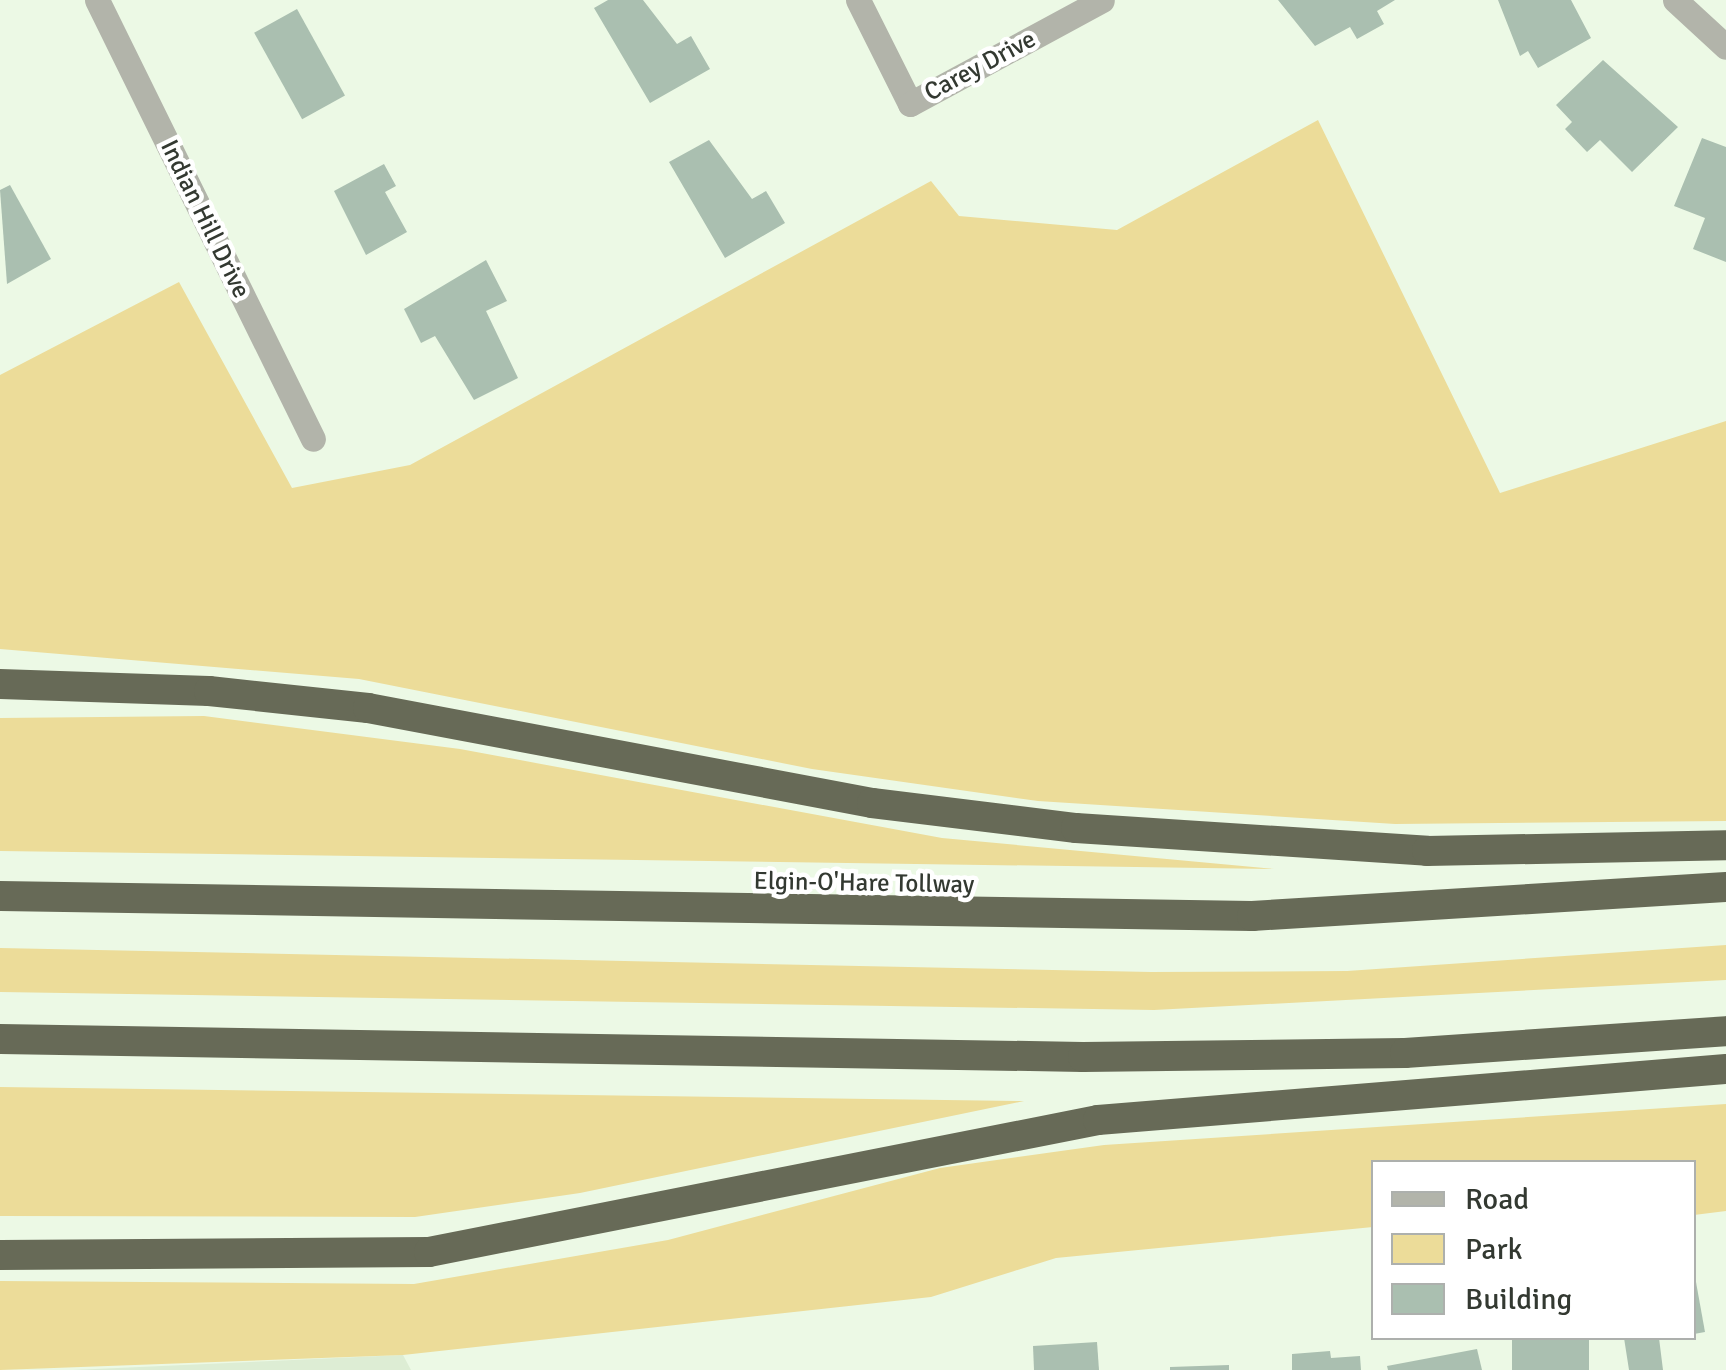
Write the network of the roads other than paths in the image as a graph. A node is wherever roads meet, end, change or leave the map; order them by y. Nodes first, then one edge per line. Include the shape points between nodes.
1 (97, 0) edge
2 (858, 0) edge
3 (1102, 0) edge
4 (1674, 0) edge
5 (1726, 47) edge
6 (313, 439) dead end
7 (0, 684) edge
8 (1726, 844) edge
9 (1726, 887) edge
10 (0, 896) edge
11 (1726, 1030) edge
12 (0, 1039) edge
13 (1726, 1068) edge
14 (0, 1255) edge

1 - 6 street, Indian Hill Drive
2 - 3 street, Carey Drive via 910,104
4 - 5 street
7 - 8 highway via 209,691 368,708 872,803 1094,830 1427,850
9 - 10 highway, Elgin-O'Hare Tollway via 1252,916
11 - 12 highway via 1405,1053 1083,1058
13 - 14 highway via 1098,1120 429,1252

